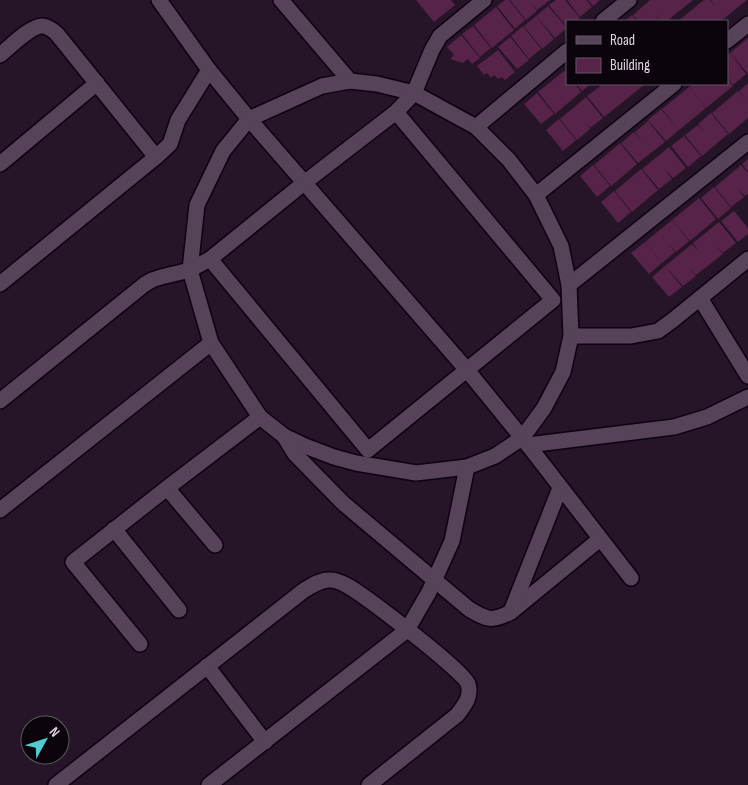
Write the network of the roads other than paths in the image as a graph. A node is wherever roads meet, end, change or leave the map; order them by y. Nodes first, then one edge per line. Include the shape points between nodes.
1 (159, 0) edge
2 (281, 0) edge
3 (484, 0) edge
4 (629, 0) edge
5 (604, 20) edge
6 (748, 24) edge
7 (728, 40) edge
8 (566, 52) edge
9 (0, 54) edge
10 (209, 70) junction
11 (350, 81) junction
12 (97, 83) junction
13 (673, 85) edge
14 (414, 93) junction
15 (396, 112) junction
16 (249, 119) junction
17 (476, 126) junction
18 (748, 142) edge
19 (156, 157) junction
20 (0, 164) edge
21 (304, 183) junction
22 (536, 195) junction
23 (210, 259) junction
24 (748, 259) edge
25 (190, 270) junction
26 (0, 284) edge
27 (569, 285) junction
28 (700, 298) junction
29 (571, 336) junction
30 (211, 343) junction
31 (467, 370) junction
32 (748, 376) edge
33 (748, 397) edge
34 (0, 401) edge
35 (260, 417) junction
36 (284, 436) junction
37 (525, 442) junction
38 (467, 467) junction
39 (167, 488) junction
40 (560, 488) junction
41 (0, 510) edge
42 (114, 530) junction
43 (600, 539) junction
44 (215, 545) dead end
45 (631, 578) dead end
46 (435, 580) junction
47 (179, 610) dead end
48 (511, 612) junction
49 (407, 630) junction
50 (140, 644) dead end
51 (207, 666) junction
52 (265, 742) junction
53 (226, 780) edge
54 (56, 785) edge
55 (209, 785) edge
56 (369, 785) edge

1 - 10 street
2 - 11 street
3 - 14 street via 440,36
4 - 5 street
6 - 7 street
8 - 17 street
9 - 12 street via 30,30 45,26 57,34
10 - 16 street
10 - 19 street via 178,120 170,144
11 - 14 street
11 - 16 street via 322,86
12 - 19 street
12 - 20 street
13 - 22 street
14 - 15 street
14 - 17 street
15 - 21 street
15 - 31 street via 553,300
16 - 21 street
16 - 25 street via 223,151 197,204
17 - 22 street via 509,160
18 - 27 street
19 - 26 street
21 - 23 street
21 - 31 street
22 - 27 street via 561,246
23 - 25 street
23 - 31 street via 368,450
24 - 28 street
25 - 30 street
25 - 34 street via 145,284
27 - 29 street
28 - 29 street via 658,331 631,336
28 - 32 street
29 - 37 street via 563,372
30 - 35 street
30 - 41 street
31 - 37 street
33 - 37 street via 707,417 674,427
35 - 36 street
35 - 39 street
36 - 38 street via 334,457 416,473
36 - 46 street via 295,454 343,503
37 - 38 street
37 - 40 street
38 - 46 street via 452,541
39 - 42 street
39 - 44 street
40 - 43 street
40 - 48 street
42 - 47 street
42 - 50 street via 73,562
43 - 45 street
43 - 48 street
46 - 48 street via 481,616 500,618
46 - 49 street
49 - 51 street via 344,584 331,580 303,591
49 - 52 street
49 - 56 street via 460,674 468,684 469,695 457,715
51 - 52 street
51 - 54 street
52 - 53 street
53 - 55 street

